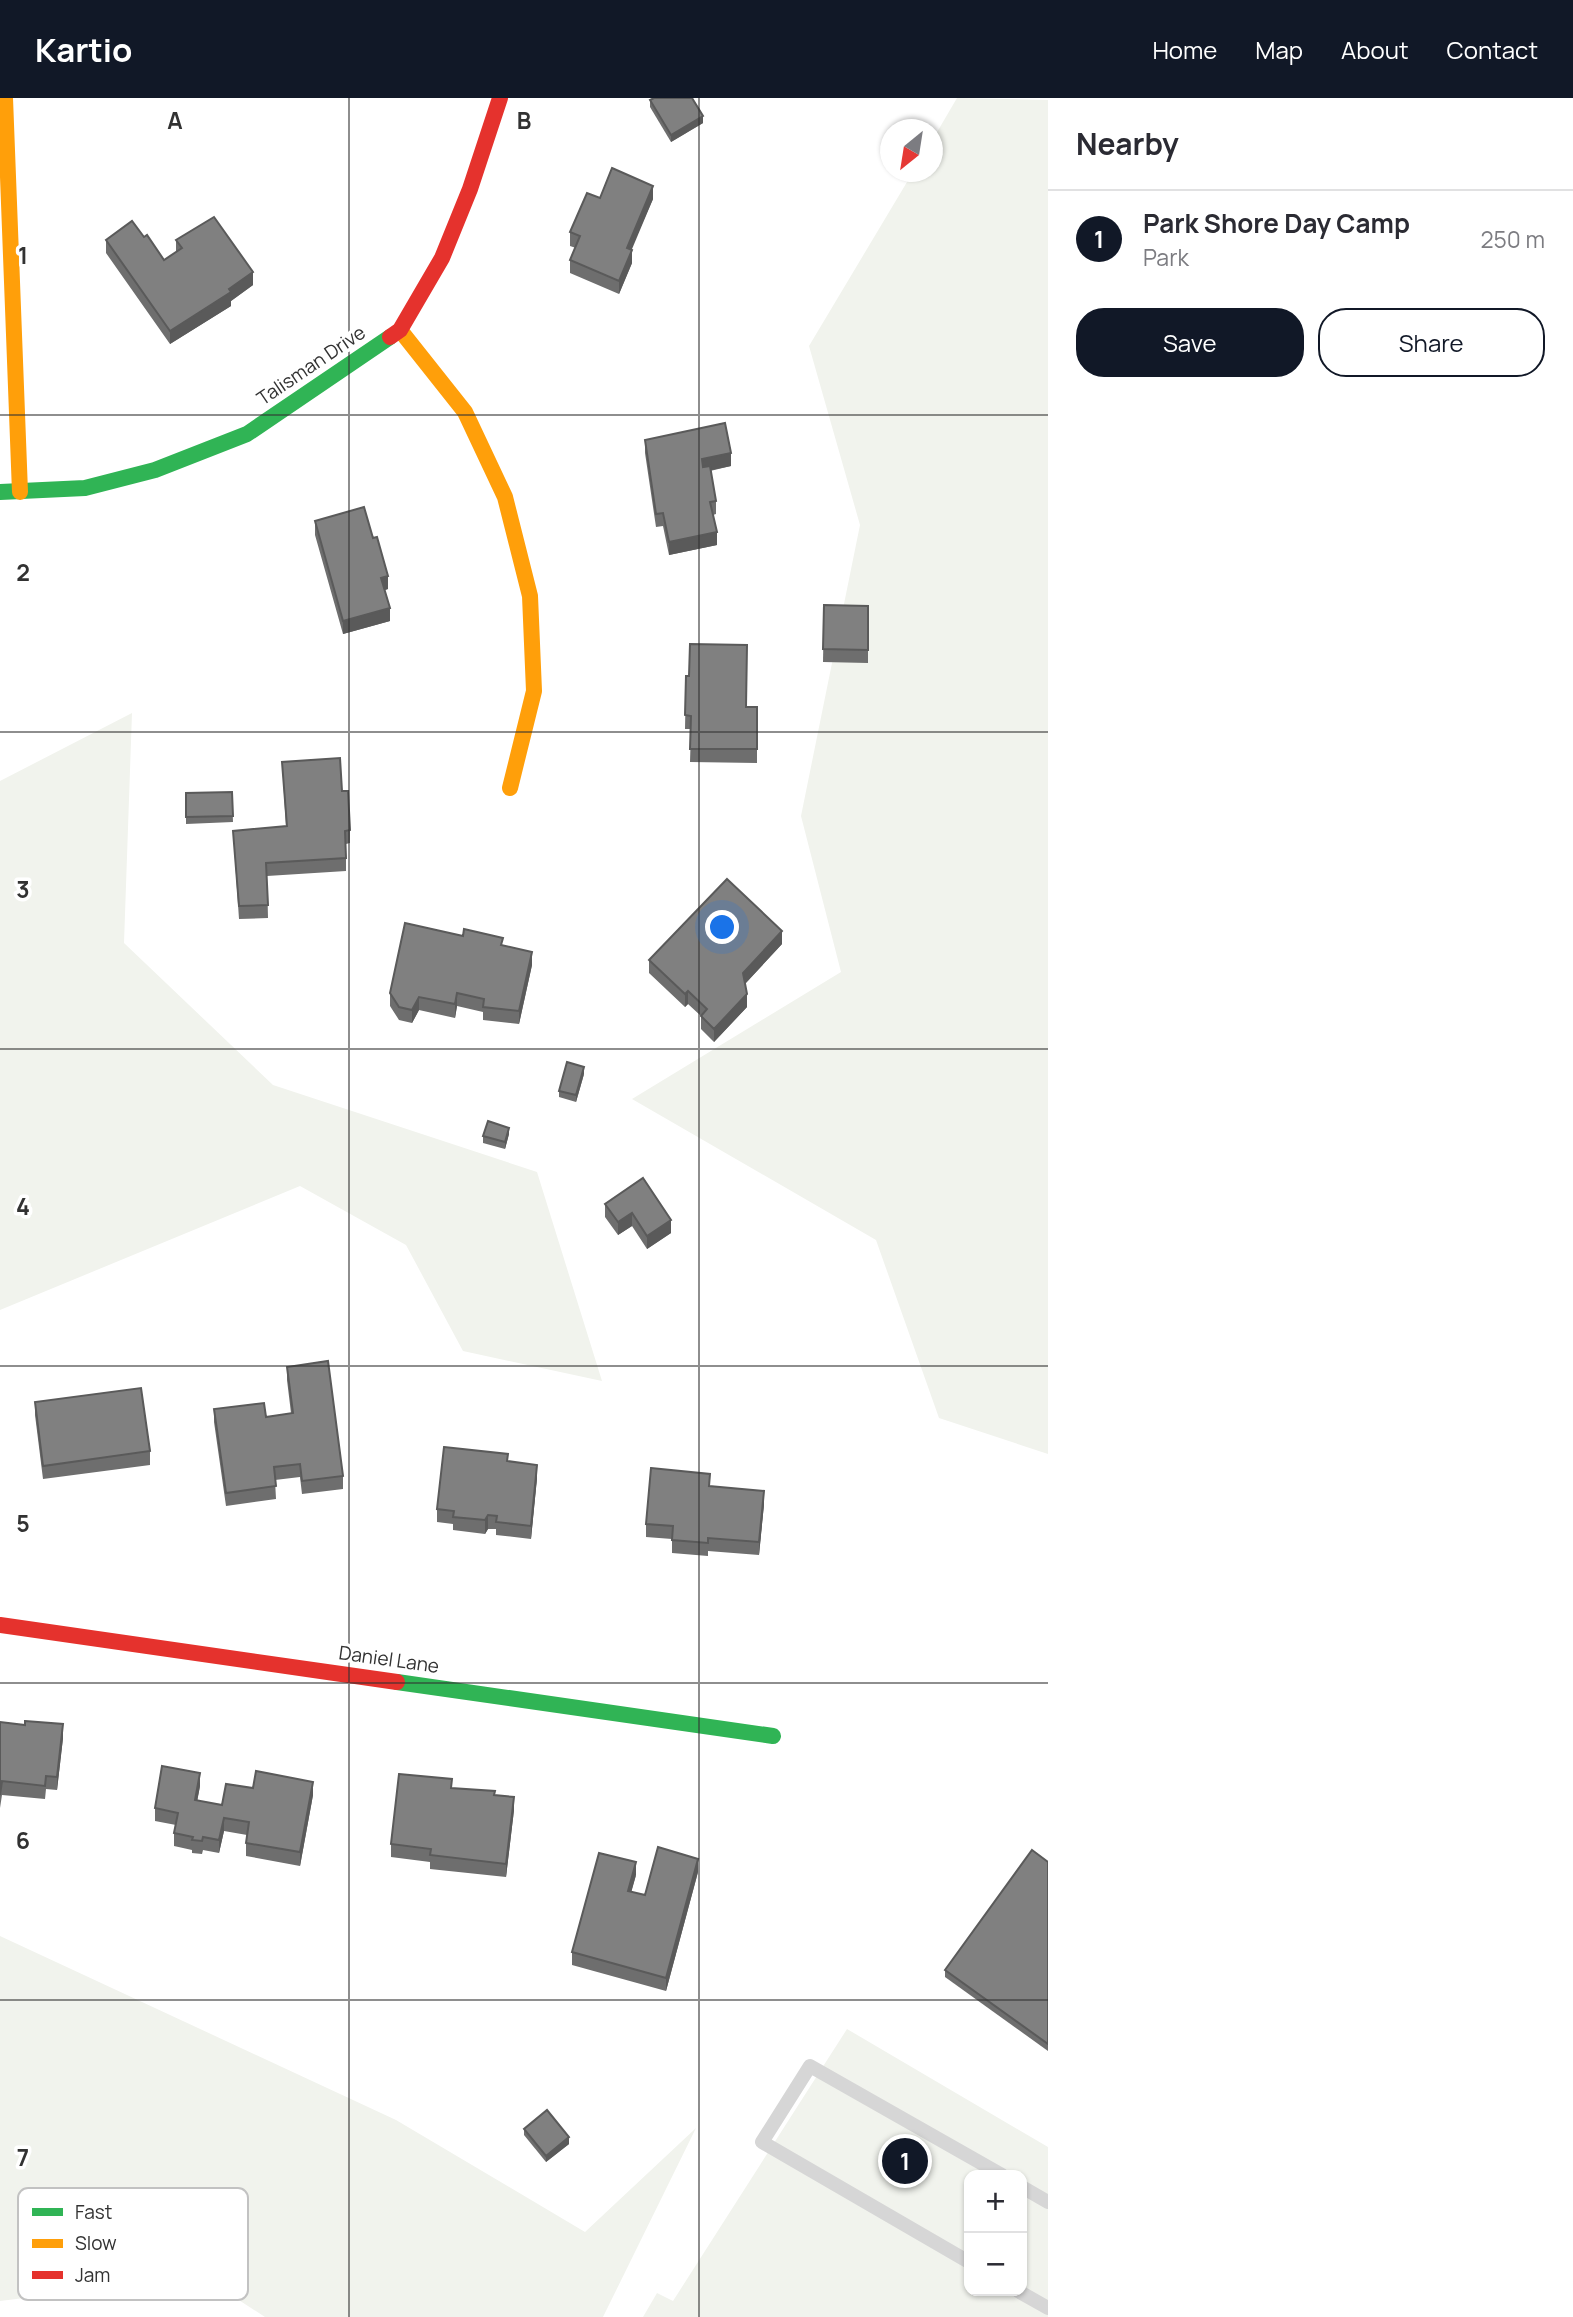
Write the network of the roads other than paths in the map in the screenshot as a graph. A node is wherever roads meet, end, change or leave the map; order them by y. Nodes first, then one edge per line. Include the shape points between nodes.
1 (5, 98) edge
2 (500, 98) edge
3 (400, 330) junction
4 (0, 492) edge
5 (20, 492) junction
6 (510, 788) dead end
7 (0, 1625) edge
8 (773, 1736) dead end
9 (993, 2170) edge
10 (1027, 2190) edge
11 (1048, 2202) edge
12 (964, 2259) edge
13 (1027, 2296) edge
14 (1048, 2308) edge

1 - 5 street
2 - 3 street, Talisman Drive via 442,258
3 - 5 street, Talisman Drive via 247,434 155,470 85,488
3 - 6 street via 465,411 505,497 530,596 534,691
4 - 5 street, Talisman Drive
7 - 8 street, Daniel Lane
9 - 12 lane via 810,2066 762,2142
10 - 11 lane
13 - 14 lane

